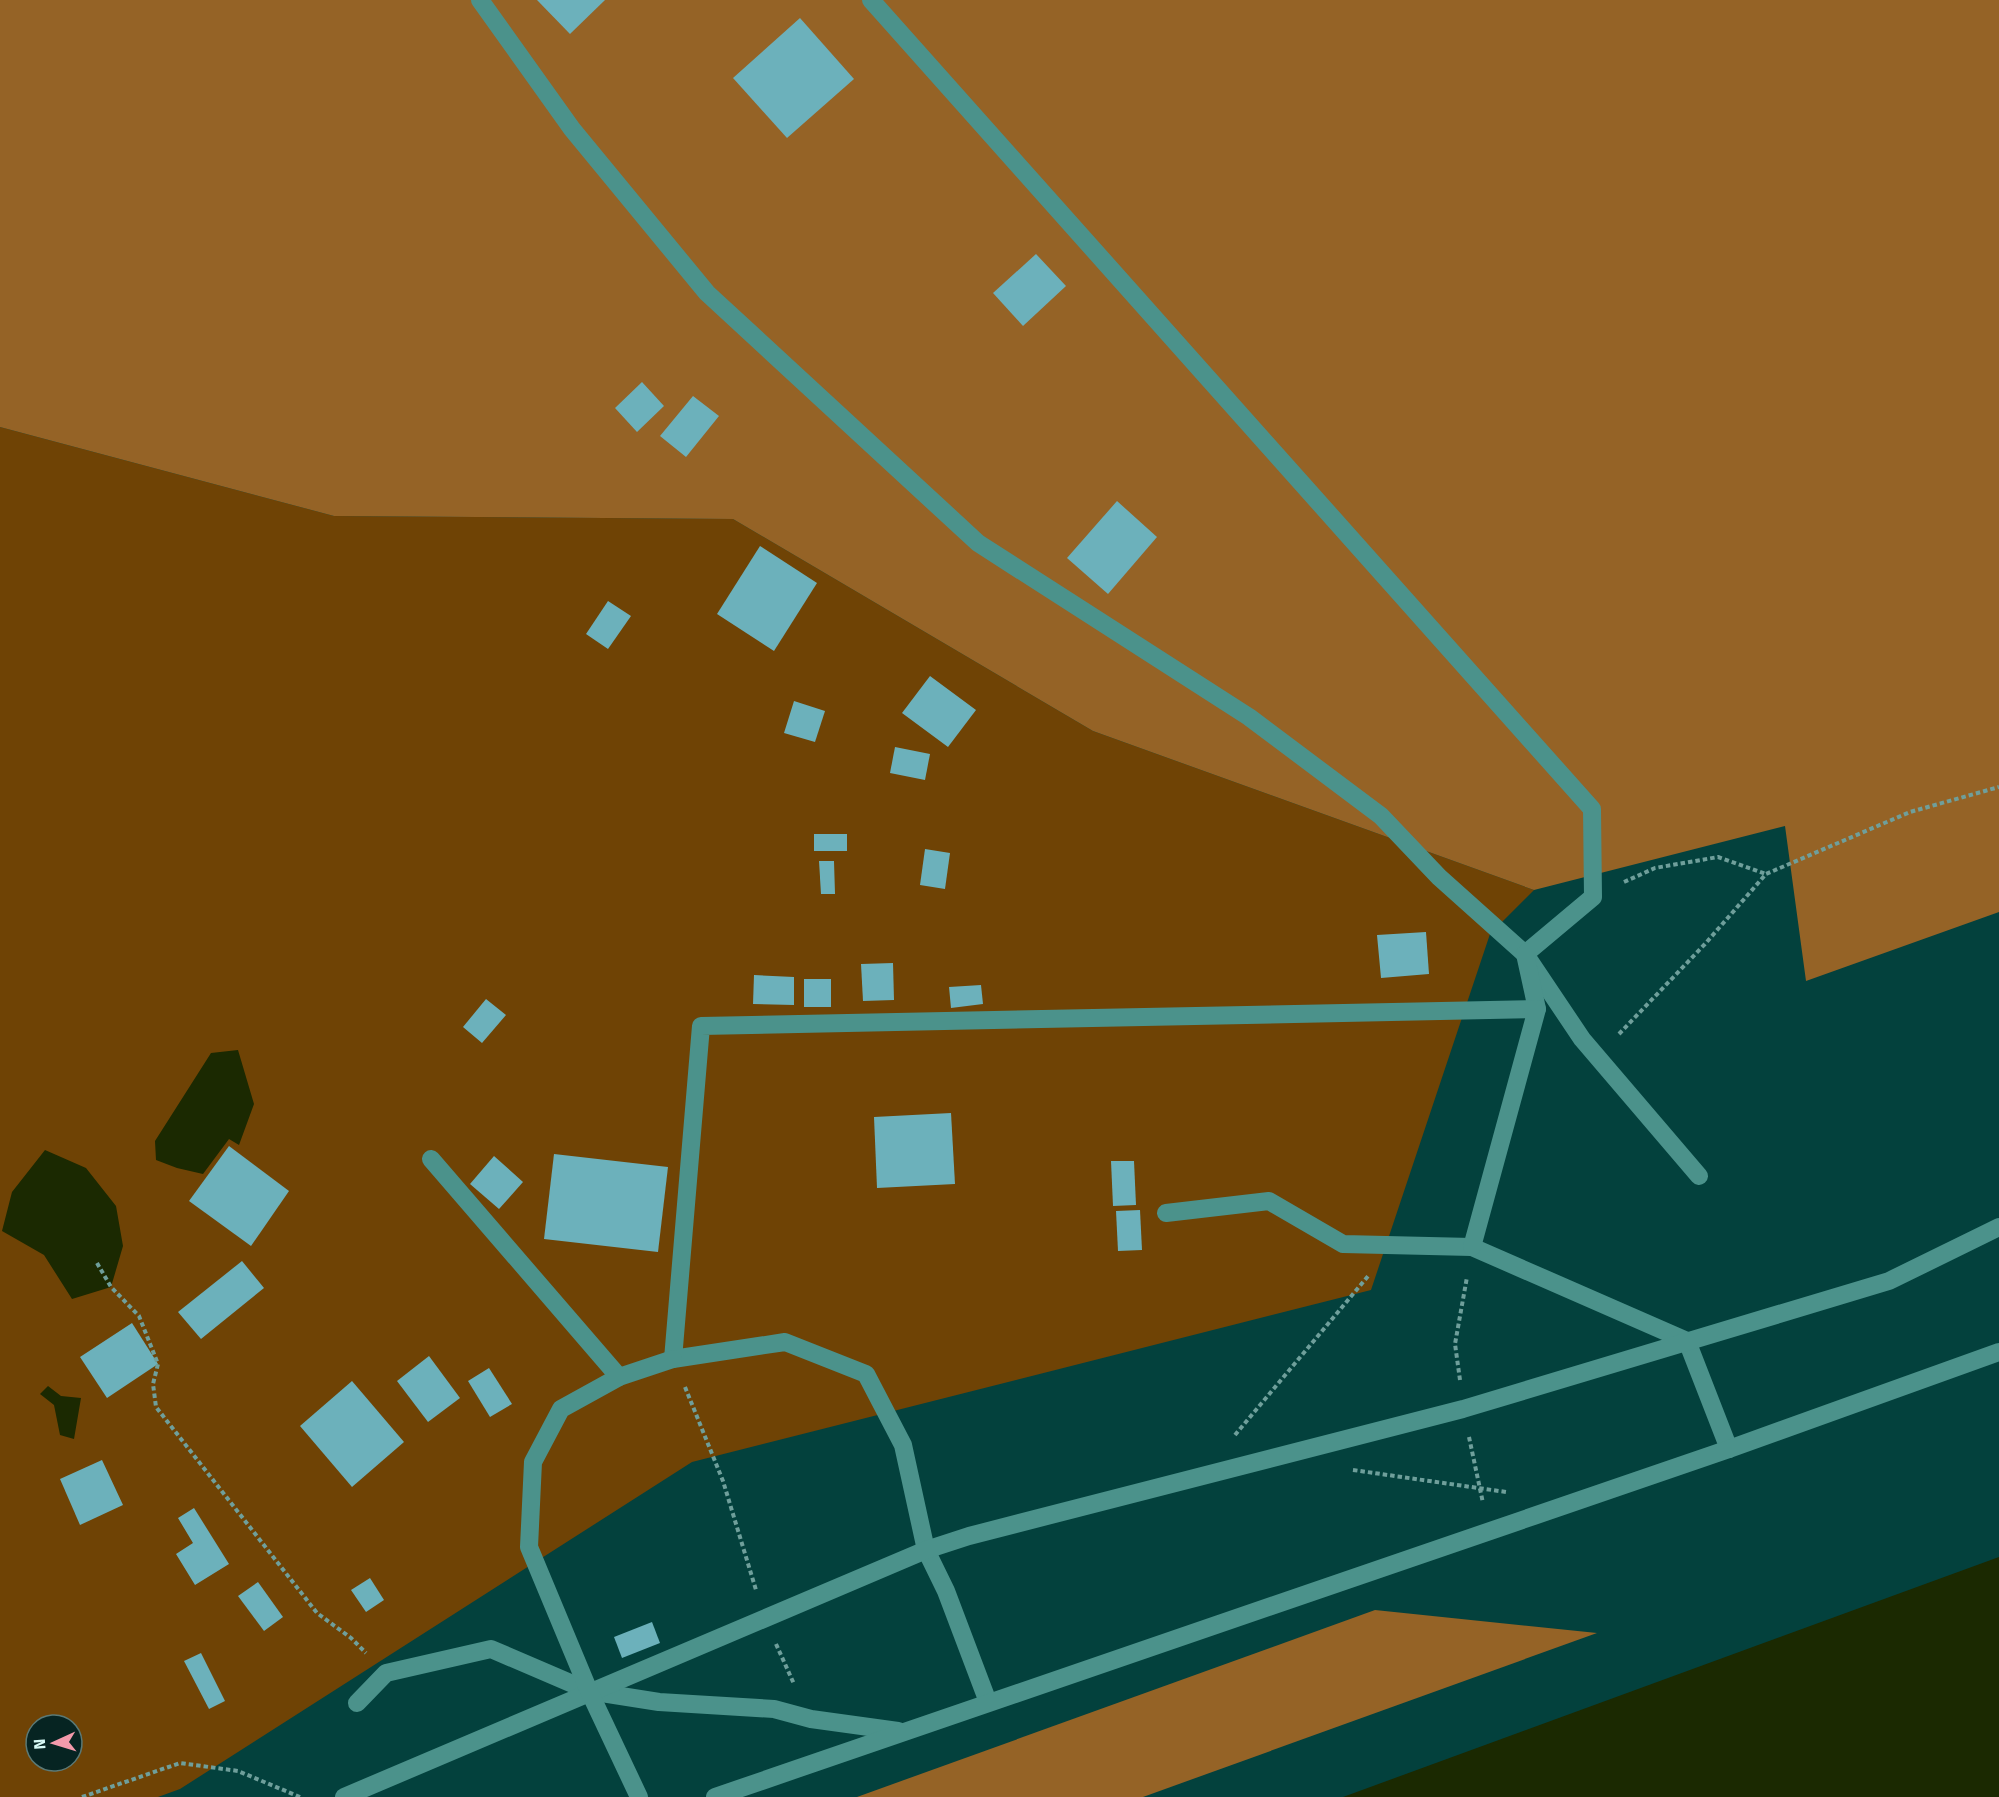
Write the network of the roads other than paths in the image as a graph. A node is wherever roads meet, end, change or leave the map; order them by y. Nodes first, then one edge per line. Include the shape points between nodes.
1 (480, 0) edge
2 (871, 0) edge
3 (1525, 954) junction
4 (1537, 1009) junction
5 (431, 1159) dead end
6 (1699, 1176) dead end
7 (1166, 1213) dead end
8 (1999, 1227) edge
9 (1472, 1247) junction
10 (1687, 1341) junction
11 (1999, 1352) edge
12 (673, 1359) junction
13 (618, 1377) junction
14 (1729, 1449) junction
15 (926, 1550) junction
16 (589, 1691) junction
17 (988, 1702) junction
18 (357, 1703) dead end
19 (902, 1732) junction
20 (344, 1797) edge
21 (639, 1797) edge
22 (715, 1797) edge

1 - 3 street via 572,129 707,293 978,543 1249,717 1381,816 1439,877
2 - 3 street via 1592,809 1593,897
3 - 4 street
3 - 6 street via 1564,1016
4 - 9 street
4 - 12 street via 701,1026
5 - 13 street
7 - 9 street via 1269,1201 1343,1244
8 - 10 street via 1889,1281
9 - 10 street
10 - 14 street
10 - 15 street via 1463,1409
11 - 14 street
12 - 13 street
12 - 15 street via 785,1342 866,1374 903,1445
13 - 16 street via 561,1409 533,1462 529,1547
14 - 17 street
15 - 16 street
15 - 17 street via 946,1591
16 - 18 street via 491,1649 386,1673
16 - 19 street via 659,1702 774,1709 811,1719
16 - 20 street
16 - 21 street
17 - 19 street
19 - 22 street

